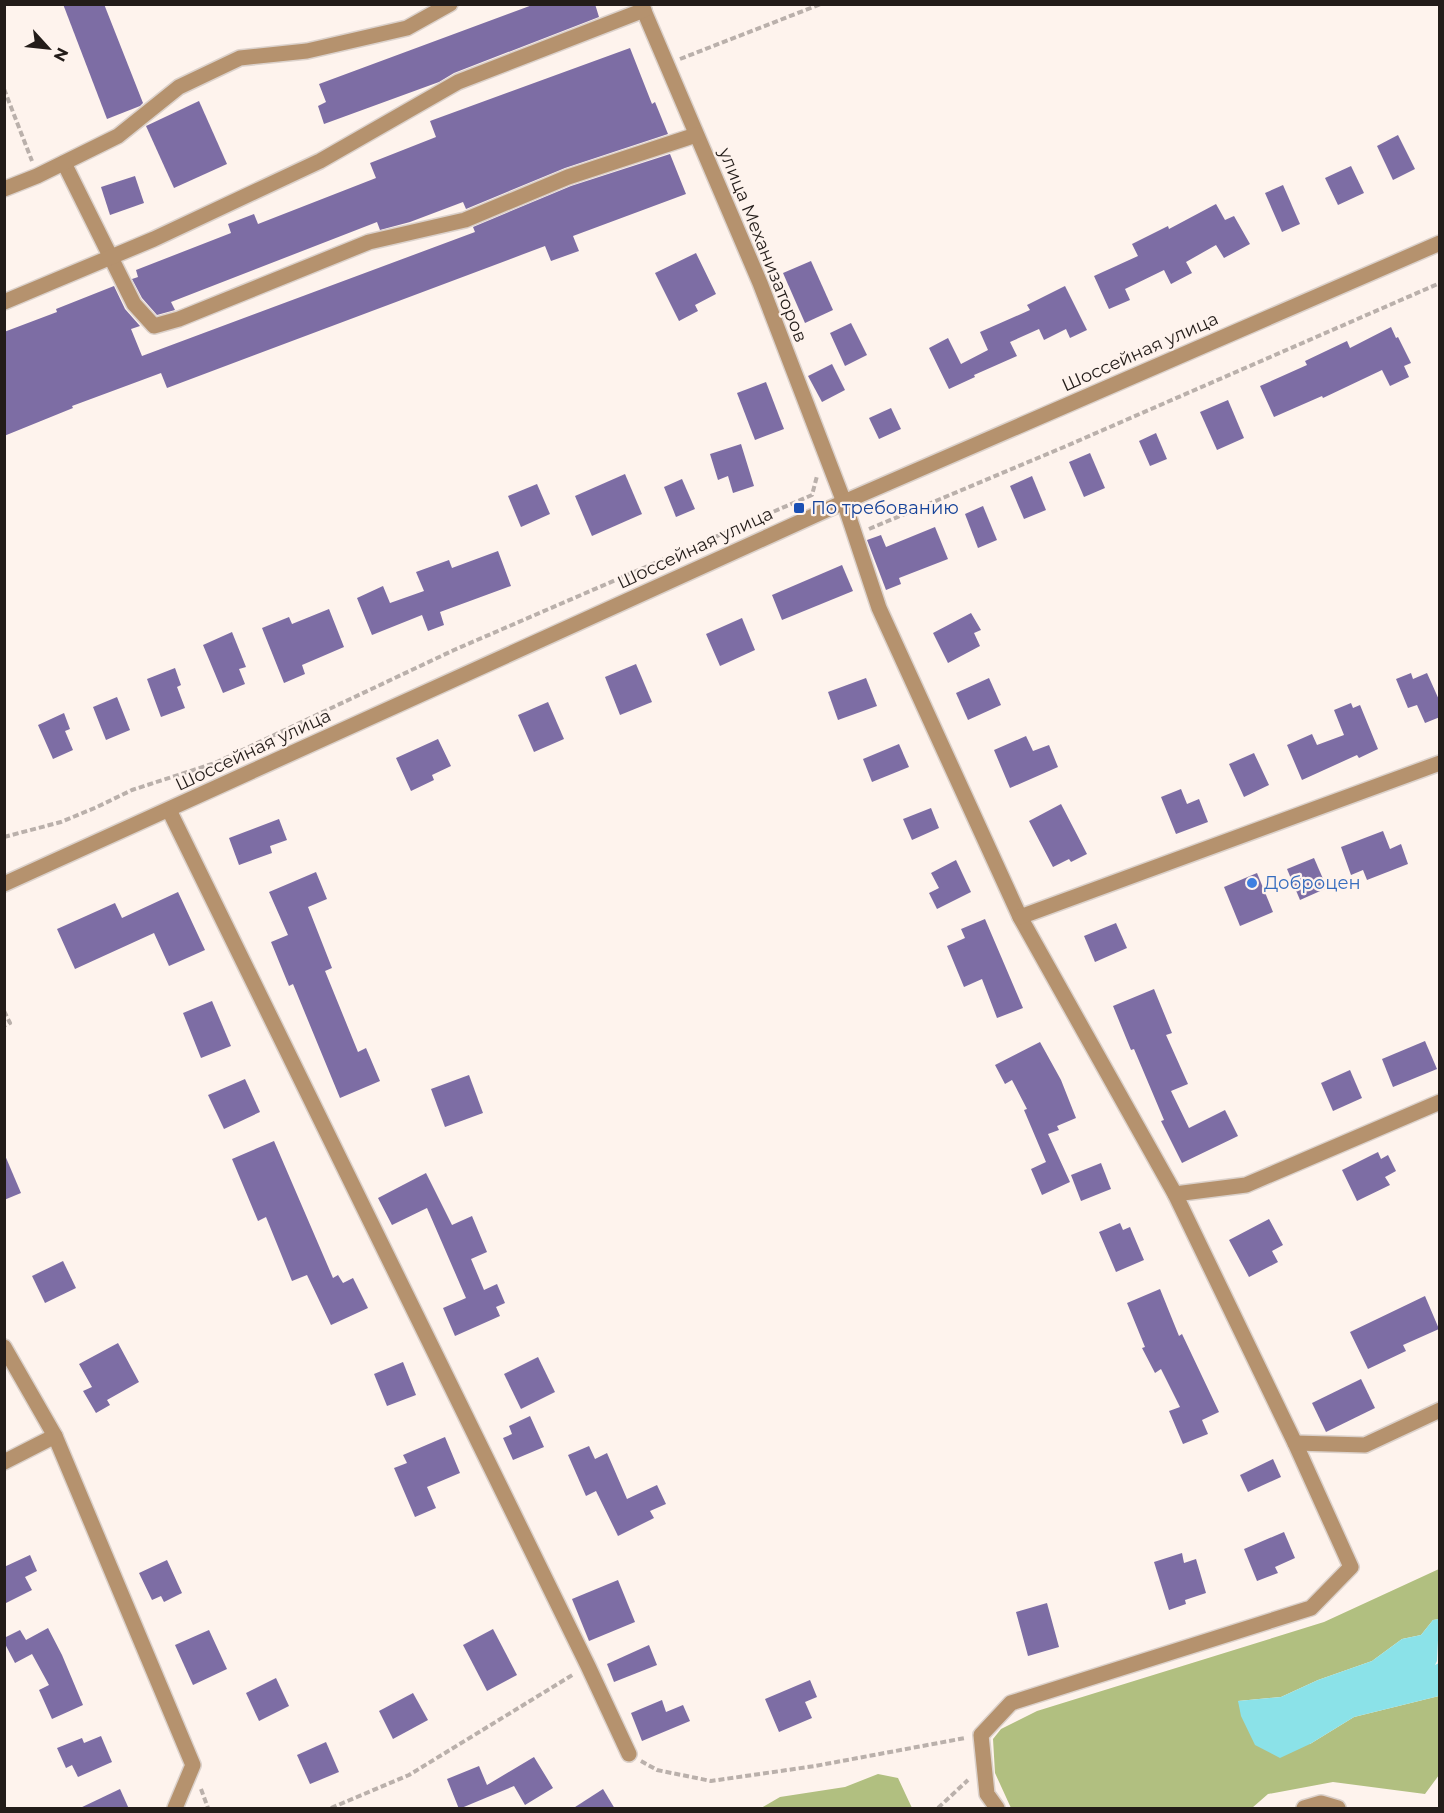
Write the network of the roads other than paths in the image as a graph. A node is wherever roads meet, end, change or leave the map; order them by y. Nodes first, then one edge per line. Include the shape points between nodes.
1 (450, 4) edge
2 (643, 7) edge
3 (696, 135) junction
4 (64, 163) junction
5 (4, 189) edge
6 (1440, 243) edge
7 (111, 257) junction
8 (4, 302) edge
9 (844, 502) junction
10 (1440, 763) edge
11 (169, 810) junction
12 (4, 884) edge
13 (1020, 917) junction
14 (1440, 1102) edge
15 (1175, 1194) junction
16 (4, 1347) edge
17 (1440, 1410) edge
18 (55, 1436) junction
19 (1295, 1443) junction
20 (4, 1462) edge
21 (629, 1754) road end
22 (175, 1809) edge
23 (997, 1809) edge
24 (1304, 1809) edge
25 (1338, 1809) edge

1 - 4 street via 407,28 307,51 240,58 179,87 118,136
2 - 3 street, улица Механизаторов
2 - 7 street via 458,82 320,161
3 - 7 street via 568,177 465,220 369,242 154,326 134,304
3 - 9 street, улица Механизаторов via 760,282
4 - 5 street
4 - 7 street
6 - 9 street, Шоссейная улица
7 - 8 street
9 - 11 street, Шоссейная улица
9 - 13 street, улица Механизаторов via 879,608
10 - 13 street
11 - 12 street, Шоссейная улица
11 - 21 street
13 - 15 street, улица Механизаторов
14 - 15 street via 1246,1185
15 - 19 street, улица Механизаторов
16 - 18 street
17 - 19 street via 1365,1445
18 - 20 street
18 - 22 street via 193,1765
19 - 23 street, улица Механизаторов via 1351,1567 1311,1608 1011,1703 981,1735 987,1794
24 - 25 street via 1321,1803

